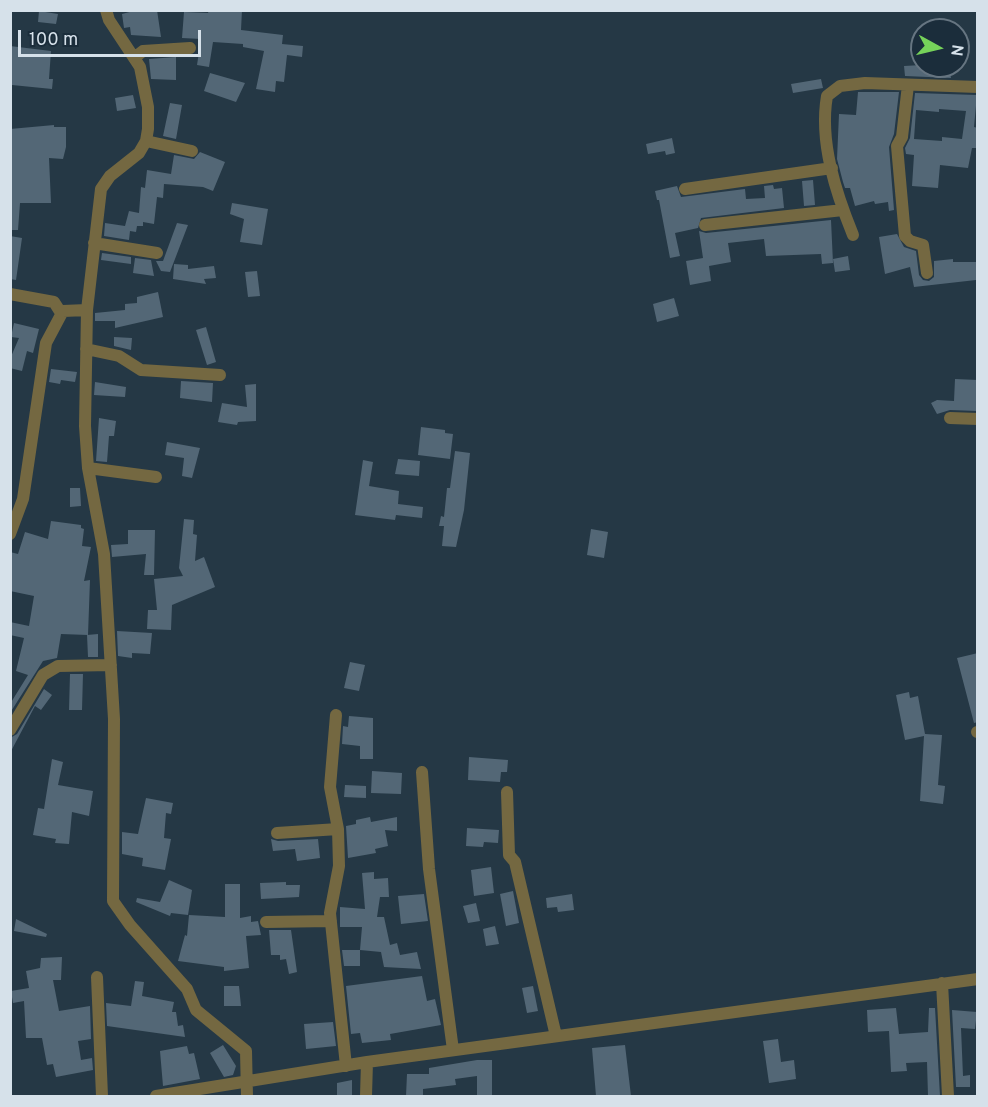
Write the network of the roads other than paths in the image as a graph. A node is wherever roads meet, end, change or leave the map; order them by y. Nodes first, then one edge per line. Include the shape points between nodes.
1 (106, 10) edge
2 (190, 48) dead end
3 (134, 58) junction
4 (908, 85) junction
5 (978, 87) edge
6 (146, 141) junction
7 (192, 151) dead end
8 (832, 168) junction
9 (686, 189) dead end
10 (843, 210) junction
11 (705, 225) dead end
12 (853, 235) dead end
13 (94, 243) junction
14 (157, 253) dead end
15 (927, 273) dead end
16 (10, 294) edge
17 (87, 310) junction
18 (61, 313) junction
19 (87, 349) junction
20 (220, 375) dead end
21 (950, 418) dead end
22 (978, 419) edge
23 (88, 468) junction
24 (156, 477) dead end
25 (10, 534) edge
26 (111, 664) junction
27 (336, 715) dead end
28 (10, 730) edge
29 (422, 772) dead end
30 (507, 792) dead end
31 (338, 829) junction
32 (277, 833) dead end
33 (331, 921) junction
34 (266, 922) dead end
35 (97, 977) dead end
36 (978, 980) edge
37 (942, 983) junction
38 (556, 1036) junction
39 (453, 1050) junction
40 (367, 1062) junction
41 (346, 1066) junction
42 (248, 1081) junction
43 (102, 1096) edge
44 (156, 1096) edge
45 (247, 1096) edge
46 (366, 1096) edge
47 (948, 1096) edge

1 - 3 street
2 - 3 street via 143,51
3 - 6 street via 140,67 148,107
4 - 5 street
4 - 8 street via 848,85 827,96 824,111
4 - 15 street via 902,137 897,146 900,192 905,236 923,245
6 - 7 street
6 - 13 street via 139,153 110,176 101,189
8 - 9 street
8 - 10 street
10 - 11 street
10 - 12 street
13 - 14 street
13 - 17 street
16 - 18 street via 54,302
17 - 18 street
17 - 19 street
18 - 25 street via 46,343 23,499
19 - 20 street via 119,356 141,370
19 - 23 street
21 - 22 street
23 - 24 street
23 - 26 street via 104,554
26 - 28 street via 50,669
26 - 42 street via 113,902 187,989 196,1010 246,1051
27 - 31 street via 330,787
29 - 39 street via 429,869
30 - 38 street via 509,855 515,862
31 - 32 street
31 - 33 street via 339,866 331,899
33 - 34 street
33 - 41 street
35 - 43 street
36 - 37 street
37 - 38 street
37 - 47 street
38 - 39 street
39 - 40 street
40 - 41 street
40 - 46 street
41 - 42 street
42 - 44 street
42 - 45 street

